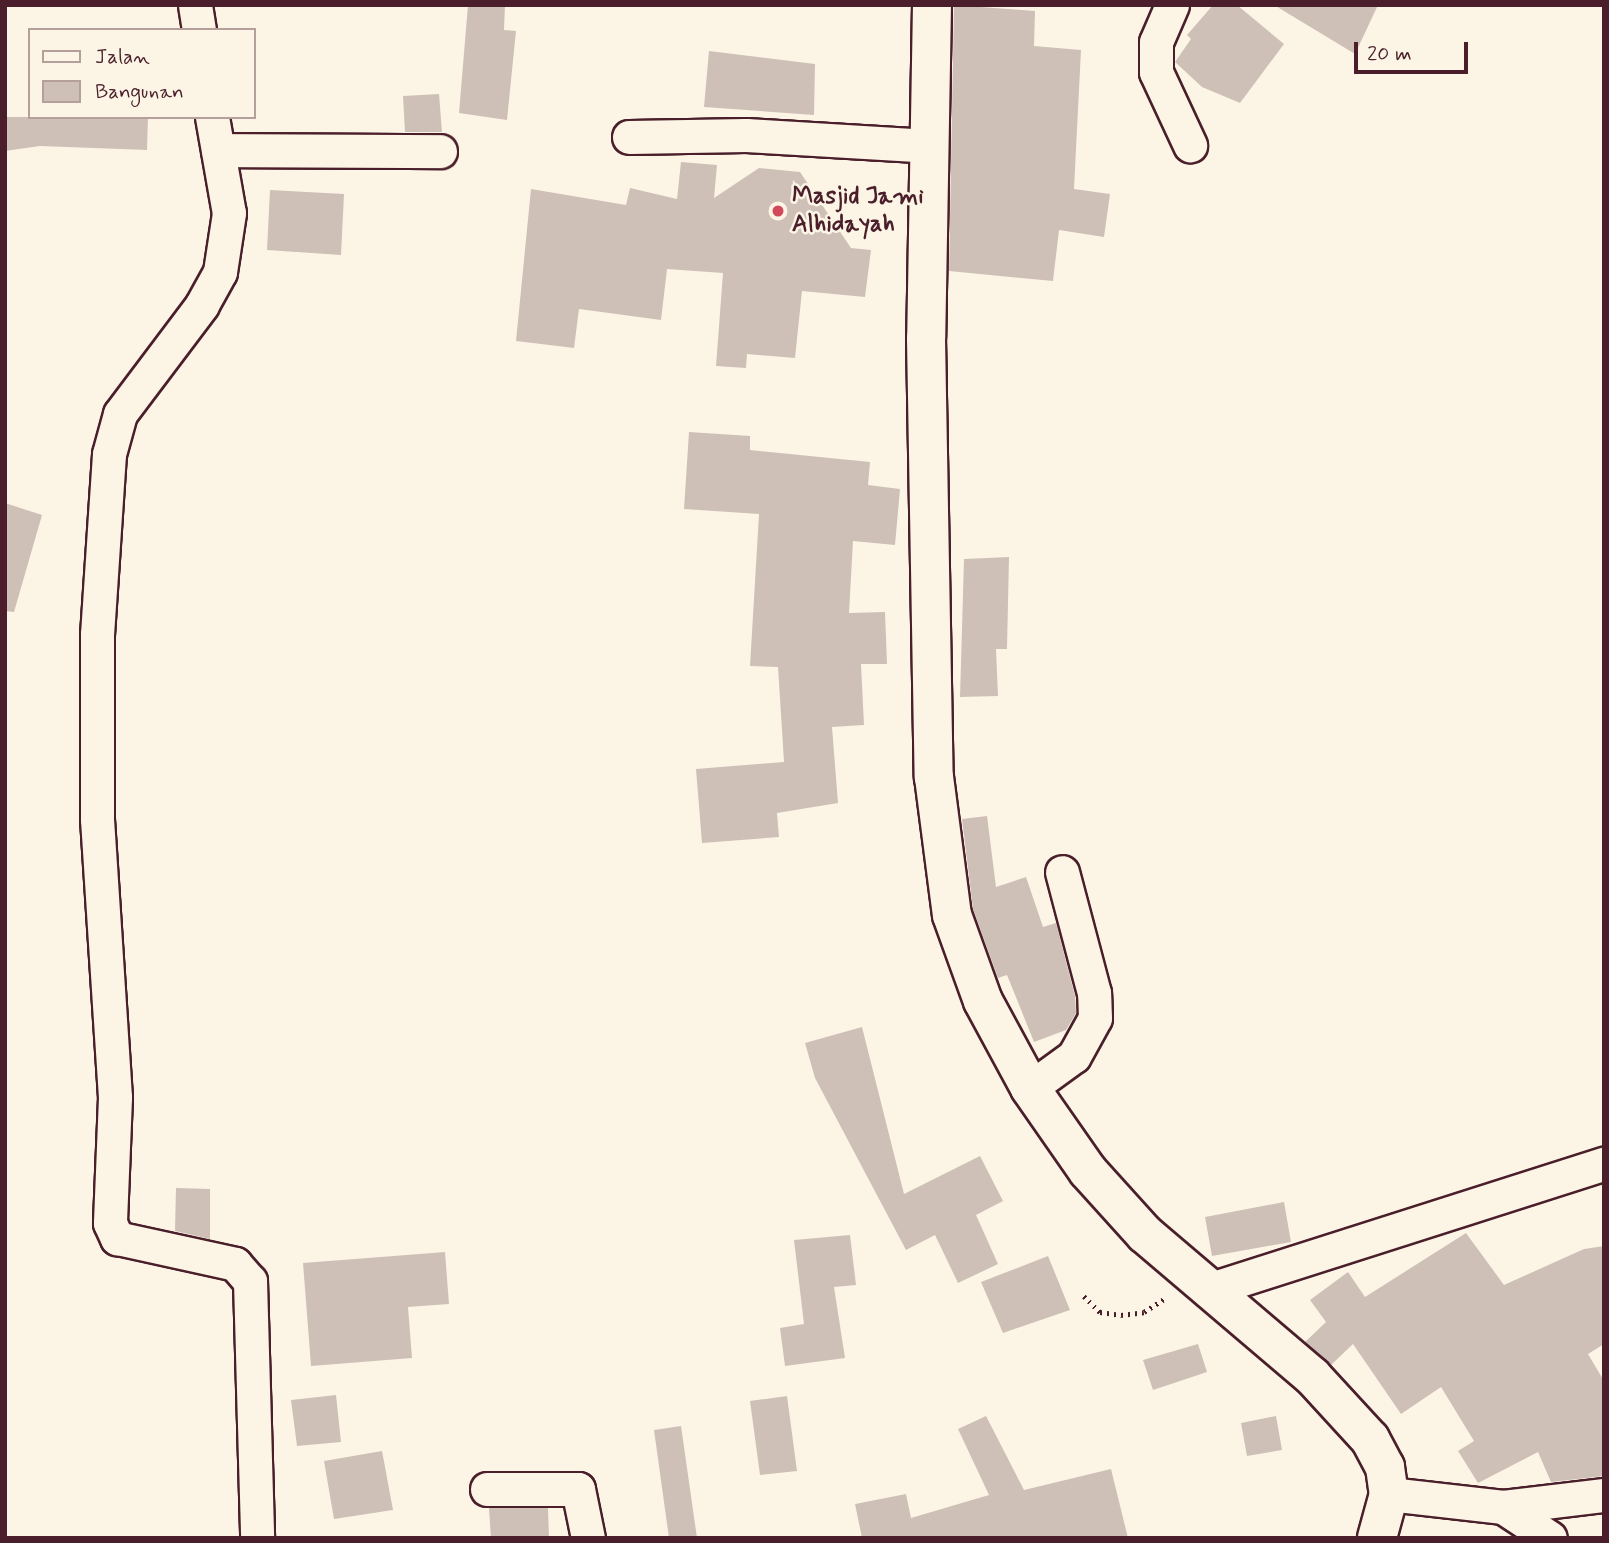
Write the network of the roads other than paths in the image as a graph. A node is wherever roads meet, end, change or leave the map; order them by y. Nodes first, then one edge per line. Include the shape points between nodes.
1 (195, 5) edge
2 (932, 5) edge
3 (1172, 5) edge
4 (199, 28) edge
5 (212, 119) edge
6 (629, 137) dead end
7 (1190, 145) dead end
8 (929, 146) junction
9 (218, 150) junction
10 (440, 151) dead end
11 (1062, 872) dead end
12 (1030, 1088) junction
13 (1604, 1164) edge
14 (1197, 1280) junction
15 (487, 1489) dead end
16 (1389, 1494) junction
17 (1604, 1495) edge
18 (1503, 1507) junction
19 (257, 1538) edge
20 (588, 1538) edge
21 (1377, 1538) edge
22 (1550, 1538) edge

1 - 4 street
2 - 8 street
3 - 7 street via 1156,42 1156,72
5 - 9 street
6 - 8 street via 746,135
8 - 12 street via 926,338 934,777 952,915 983,1002
9 - 10 street
9 - 19 street via 229,213 220,272 120,414 109,454 97,634 97,819 115,1097 110,1223 117,1238 235,1264 250,1282
11 - 12 street via 1094,993 1096,1018 1074,1056
12 - 14 street via 1088,1171
13 - 14 street
14 - 16 street via 1344,1407 1385,1467
15 - 20 street via 578,1489
16 - 18 street
16 - 21 street
17 - 18 street
18 - 22 street

